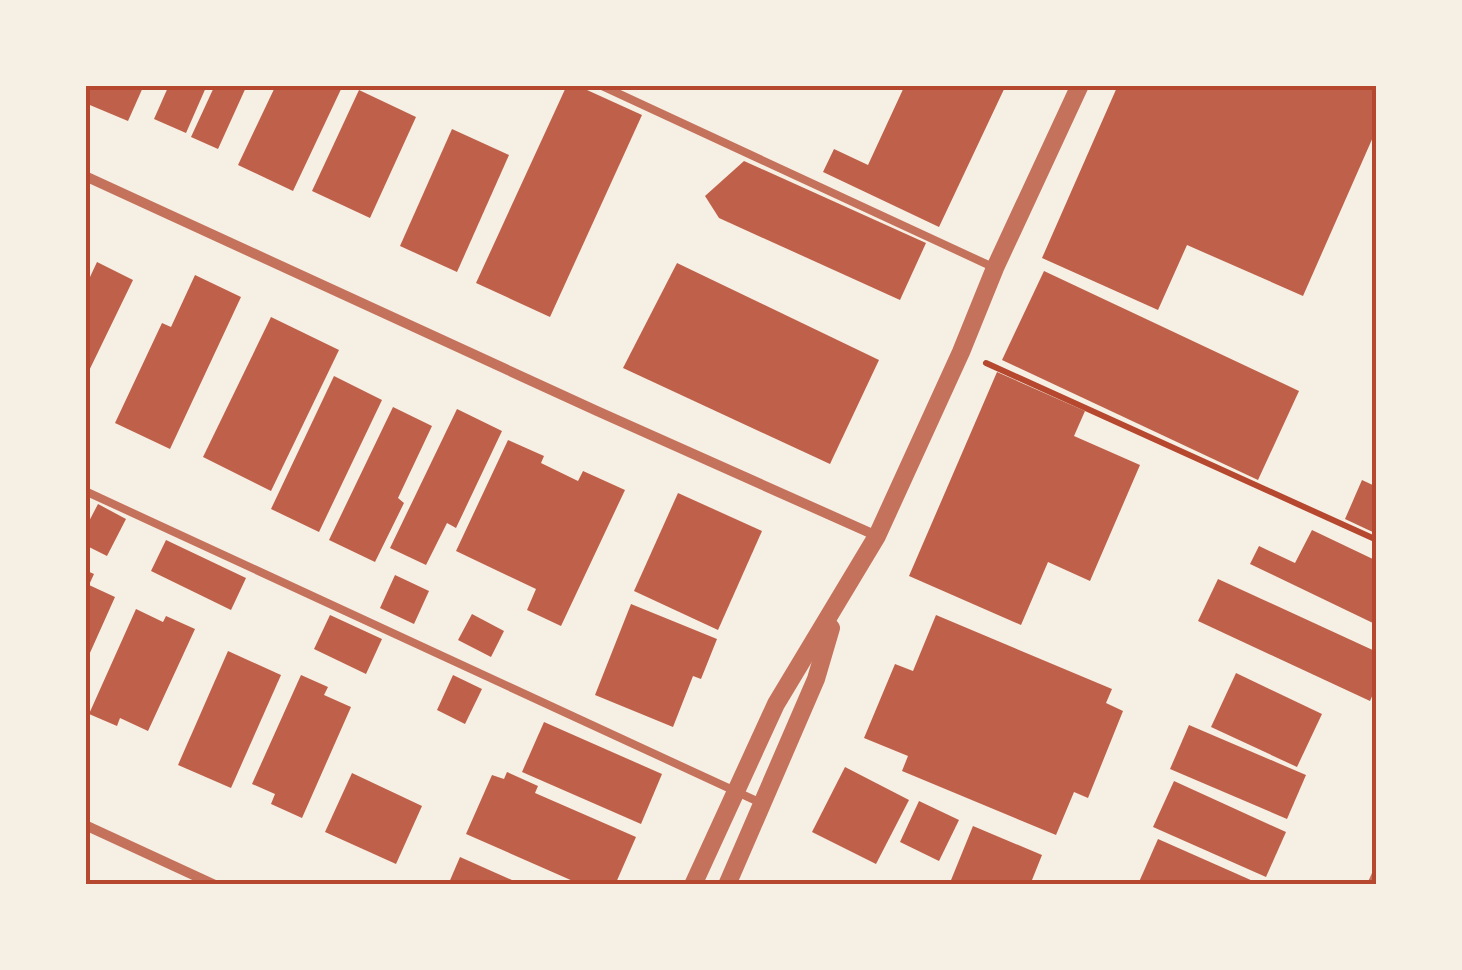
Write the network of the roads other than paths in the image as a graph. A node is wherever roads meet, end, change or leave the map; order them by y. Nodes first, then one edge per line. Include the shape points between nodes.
1 (600, 85) edge
2 (1080, 85) edge
3 (85, 176) edge
4 (995, 268) junction
5 (85, 491) edge
6 (877, 536) junction
7 (838, 603) junction
8 (738, 791) junction
9 (761, 802) junction
10 (85, 825) edge
11 (1377, 874) edge
12 (215, 885) edge
13 (693, 885) edge
14 (727, 885) edge
15 (1372, 885) edge

1 - 4 lane
2 - 4 street
3 - 6 street
4 - 6 street
5 - 8 lane
6 - 7 street
7 - 8 street via 776,704
7 - 9 street via 816,679
8 - 9 lane
8 - 13 street
9 - 14 street
10 - 12 street
11 - 15 street

